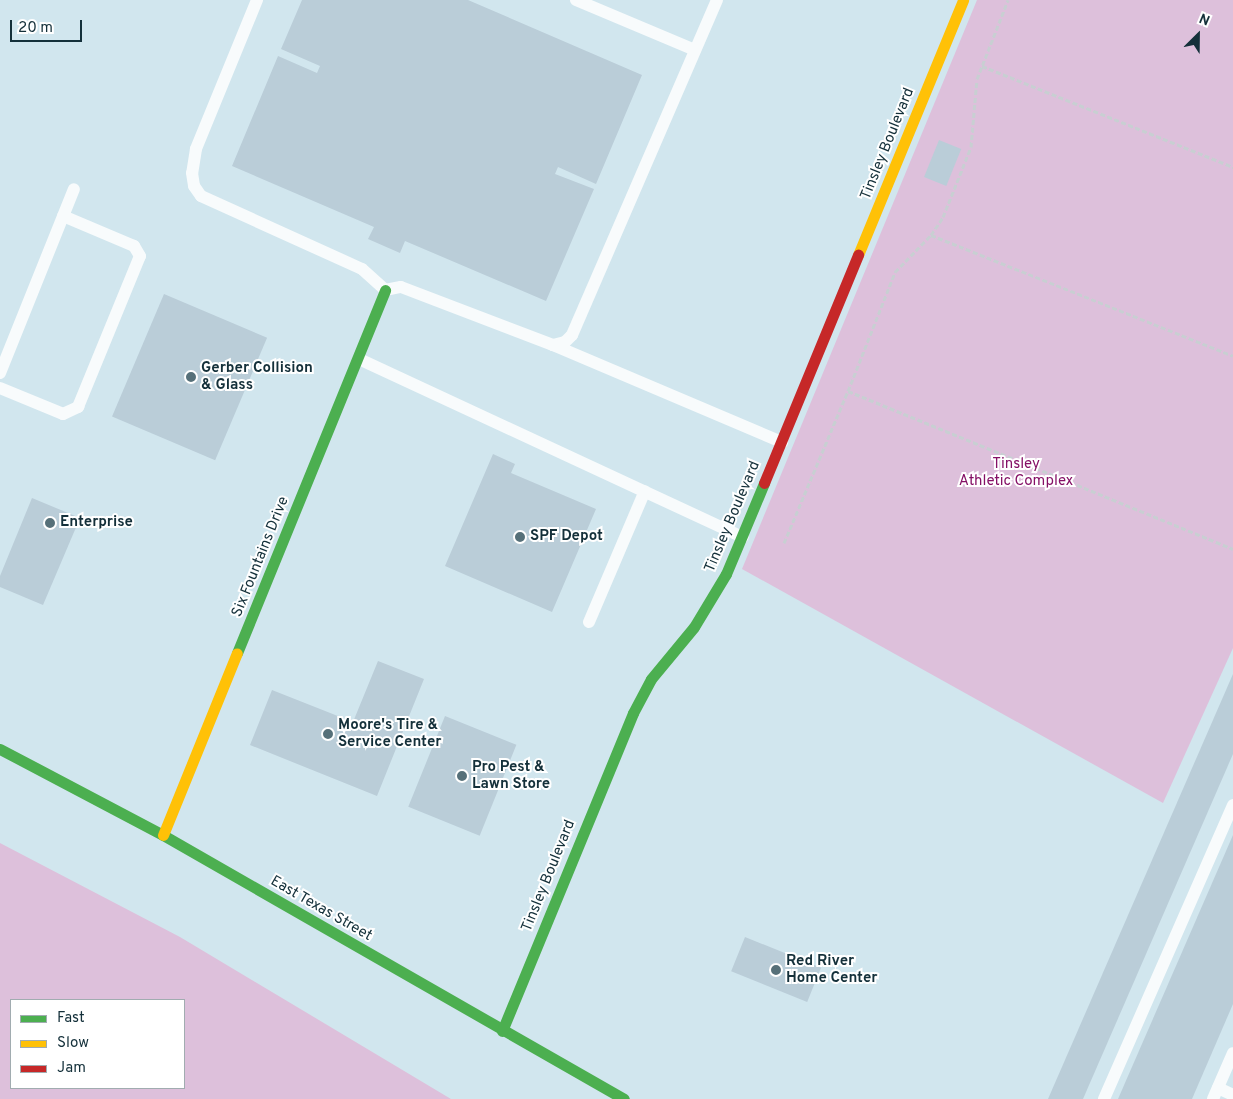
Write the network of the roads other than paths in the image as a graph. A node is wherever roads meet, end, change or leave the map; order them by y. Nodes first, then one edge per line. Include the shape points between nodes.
1 (257, 0) edge
2 (576, 0) edge
3 (717, 0) edge
4 (963, 0) edge
5 (696, 50) junction
6 (74, 189) dead end
7 (63, 216) junction
8 (386, 290) junction
9 (553, 345) junction
10 (359, 359) junction
11 (0, 373) edge
12 (0, 388) edge
13 (782, 442) junction
14 (645, 492) junction
15 (743, 537) junction
16 (589, 622) dead end
17 (0, 749) edge
18 (1233, 805) edge
19 (163, 835) junction
20 (502, 1031) junction
21 (1233, 1053) edge
22 (1215, 1094) edge
23 (1233, 1095) edge
24 (624, 1099) edge
25 (1104, 1099) edge

1 - 8 lane via 196,149 192,173 194,186 201,196 362,269
2 - 5 lane
3 - 5 lane
4 - 13 street, Tinsley Boulevard
5 - 9 lane via 572,334 565,342
6 - 7 lane
7 - 11 lane
7 - 12 lane via 134,246 140,256 78,407 63,414
8 - 9 lane via 402,288
8 - 10 street, Six Fountains Drive
9 - 13 lane
10 - 14 lane
10 - 19 street, Six Fountains Drive
13 - 15 street, Tinsley Boulevard
14 - 15 lane
14 - 16 lane
15 - 20 street, Tinsley Boulevard via 714,597 651,679 633,712
17 - 19 street, East Texas Street
18 - 25 lane
19 - 20 street, East Texas Street
20 - 24 street, East Texas Street
21 - 22 lane
22 - 23 lane

